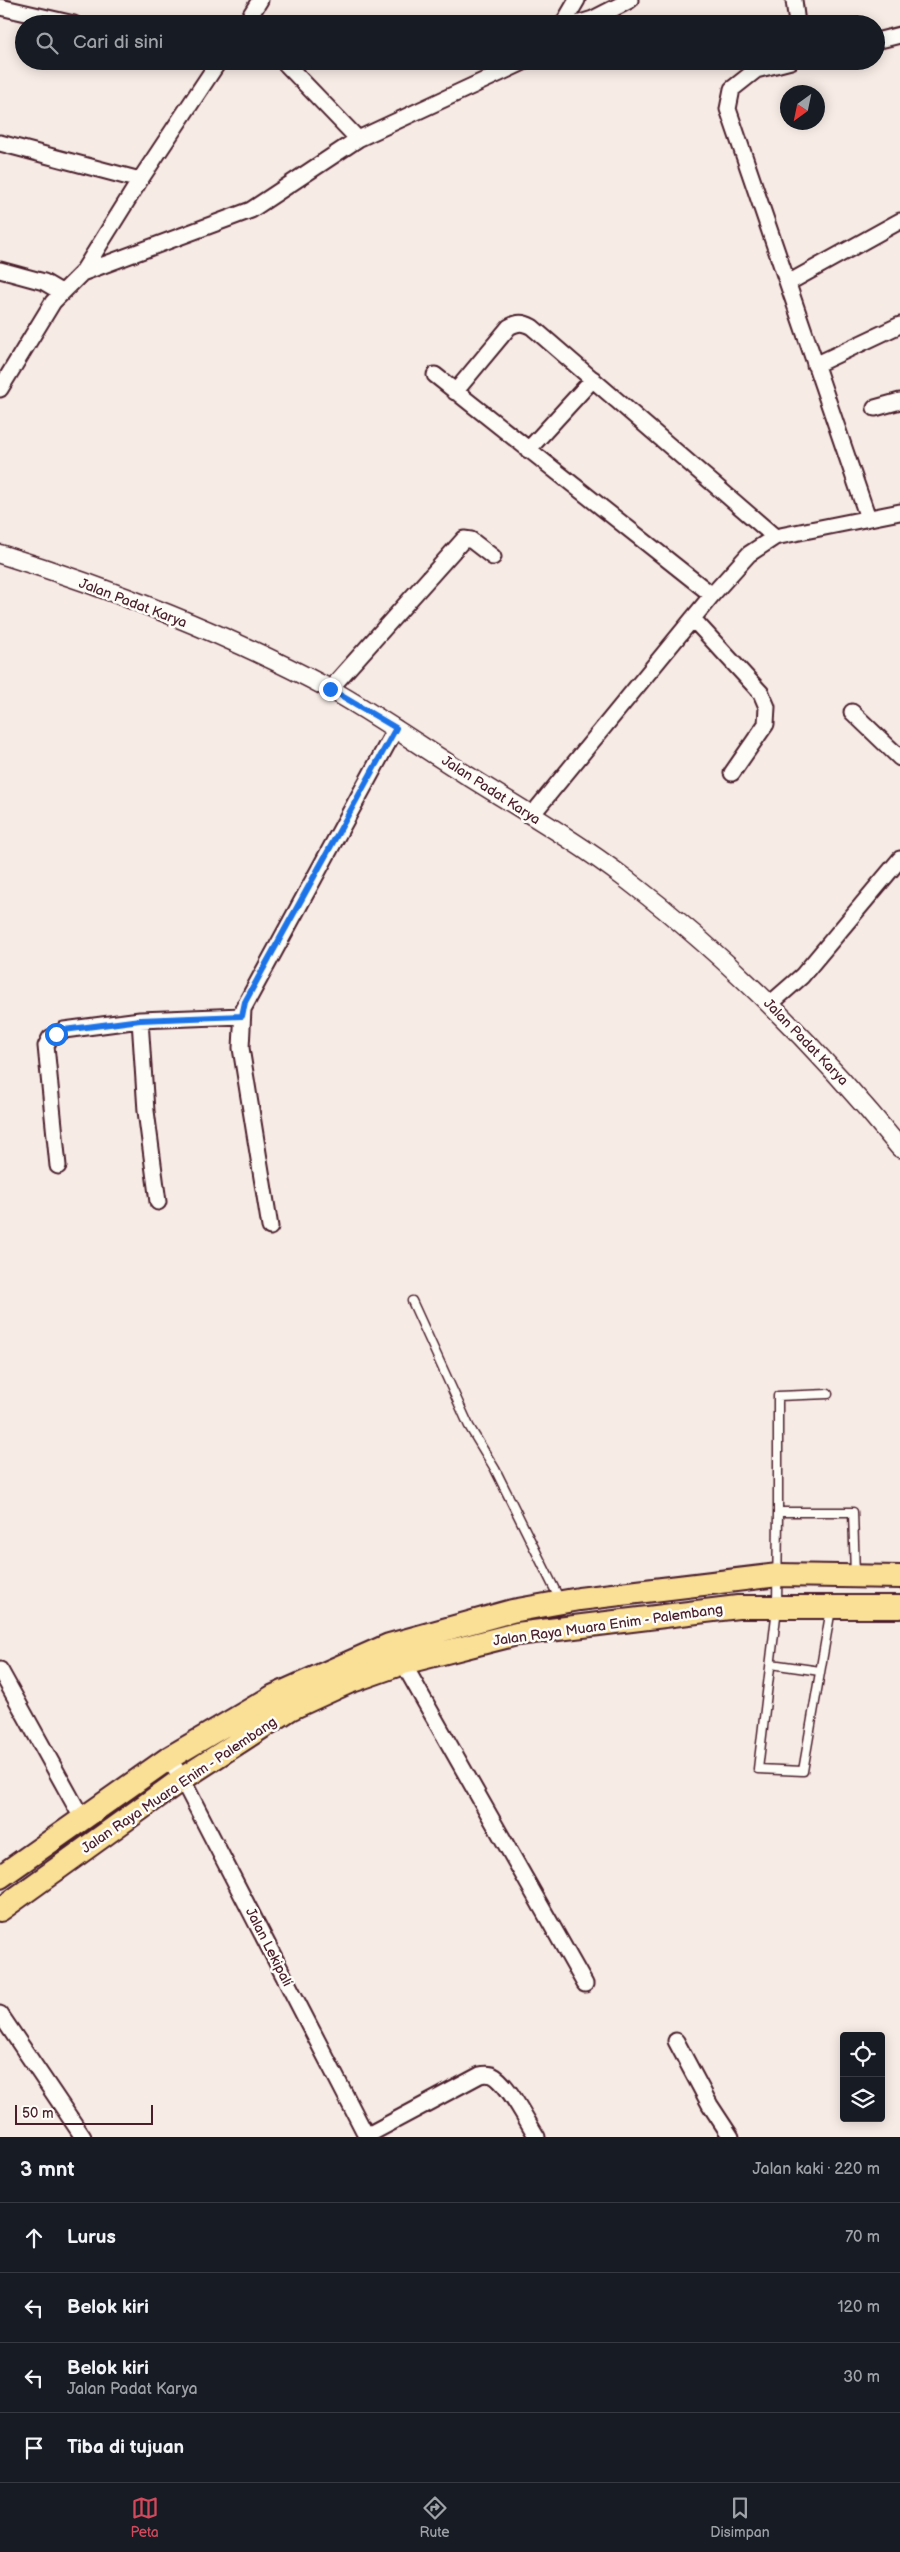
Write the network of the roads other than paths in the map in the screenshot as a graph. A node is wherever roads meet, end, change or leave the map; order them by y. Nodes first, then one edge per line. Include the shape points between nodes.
1 (260, 0) edge
2 (577, 0) edge
3 (630, 0) edge
4 (794, 0) edge
5 (0, 7) edge
6 (35, 15) edge
7 (251, 15) edge
8 (568, 15) edge
9 (601, 15) edge
10 (795, 15) edge
11 (900, 35) edge
12 (885, 39) edge
13 (211, 70) edge
14 (292, 70) edge
15 (507, 70) edge
16 (756, 70) edge
17 (358, 139) junction
18 (0, 143) edge
19 (140, 180) junction
20 (900, 221) edge
21 (0, 270) edge
22 (82, 273) junction
23 (788, 284) junction
24 (62, 292) junction
25 (900, 325) edge
26 (815, 365) junction
27 (435, 375) dead end
28 (592, 379) junction
29 (0, 389) edge
30 (455, 392) junction
31 (900, 401) edge
32 (875, 408) dead end
33 (528, 450) junction
34 (900, 512) edge
35 (868, 518) junction
36 (775, 537) junction
37 (0, 554) edge
38 (493, 557) dead end
39 (712, 595) junction
40 (693, 619) junction
41 (330, 689) junction
42 (852, 712) dead end
43 (396, 728) junction
44 (900, 758) edge
45 (732, 773) dead end
46 (531, 816) junction
47 (900, 859) edge
48 (770, 1004) junction
49 (242, 1016) junction
50 (140, 1020) junction
51 (900, 1148) edge
52 (58, 1166) dead end
53 (158, 1202) dead end
54 (270, 1228) dead end
55 (412, 1301) dead end
56 (828, 1394) dead end
57 (778, 1512) junction
58 (778, 1575) junction
59 (855, 1576) junction
60 (900, 1577) edge
61 (561, 1602) junction
62 (831, 1607) junction
63 (900, 1607) edge
64 (777, 1608) junction
65 (403, 1663) junction
66 (771, 1664) junction
67 (0, 1670) edge
68 (820, 1671) junction
69 (169, 1758) junction
70 (182, 1779) junction
71 (82, 1818) junction
72 (0, 1877) edge
73 (0, 1910) edge
74 (585, 1984) dead end
75 (0, 2014) edge
76 (676, 2041) dead end
77 (367, 2136) edge
78 (83, 2137) edge
79 (537, 2137) edge
80 (731, 2137) edge

1 - 7 street
2 - 8 street
3 - 9 street
4 - 10 street
5 - 6 street
11 - 12 street
13 - 19 street
14 - 17 street
15 - 17 street
16 - 23 street via 732,89 728,108
17 - 22 street via 251,210
18 - 19 street
19 - 22 street
20 - 23 street
21 - 24 street via 44,282
22 - 24 street
23 - 26 street
24 - 29 street
25 - 26 street
26 - 35 street
27 - 30 street
28 - 30 street via 523,322 509,327
28 - 33 street
28 - 36 street
30 - 33 street
31 - 32 street
33 - 39 street
34 - 35 street
35 - 36 street
36 - 39 street via 750,554
37 - 41 street, Jalan Padat Karya via 149,607 236,643
38 - 41 street via 471,540 464,539
39 - 40 street
40 - 45 street via 761,693 767,707 766,724
40 - 46 street
41 - 43 street, Jalan Padat Karya
42 - 44 street
43 - 46 street, Jalan Padat Karya
43 - 49 street via 245,1002
46 - 48 street, Jalan Padat Karya via 625,878
47 - 48 street via 802,976
48 - 51 street, Jalan Padat Karya via 856,1094
49 - 50 street
49 - 54 street via 241,1048
50 - 52 street via 64,1030 50,1038 46,1046
50 - 53 street via 146,1111
55 - 61 lane via 469,1426 495,1469
56 - 57 lane via 778,1396
57 - 58 lane
57 - 59 lane via 854,1512
58 - 59 main road, Jalan Raya Muara Enim - Palembang
58 - 61 main road, Jalan Raya Muara Enim - Palembang
58 - 64 lane
59 - 60 main road, Jalan Raya Muara Enim - Palembang
61 - 69 main road, Jalan Raya Muara Enim - Palembang via 512,1611 389,1645 274,1696
62 - 63 main road, Jalan Raya Muara Enim - Palembang
62 - 64 main road, Jalan Raya Muara Enim - Palembang
62 - 68 lane
64 - 65 main road, Jalan Raya Muara Enim - Palembang via 738,1607 517,1634
64 - 66 lane
65 - 70 main road, Jalan Raya Muara Enim - Palembang via 349,1682 290,1709
65 - 74 street
66 - 68 lane
66 - 68 lane via 758,1769 802,1772
67 - 71 street
69 - 70 street, Jalan Lekipali
69 - 71 main road, Jalan Raya Muara Enim - Palembang
70 - 73 main road, Jalan Raya Muara Enim - Palembang
70 - 77 street, Jalan Lekipali
71 - 72 main road, Jalan Raya Muara Enim - Palembang
75 - 78 street
76 - 80 street
77 - 79 street via 480,2075 490,2074 500,2080

